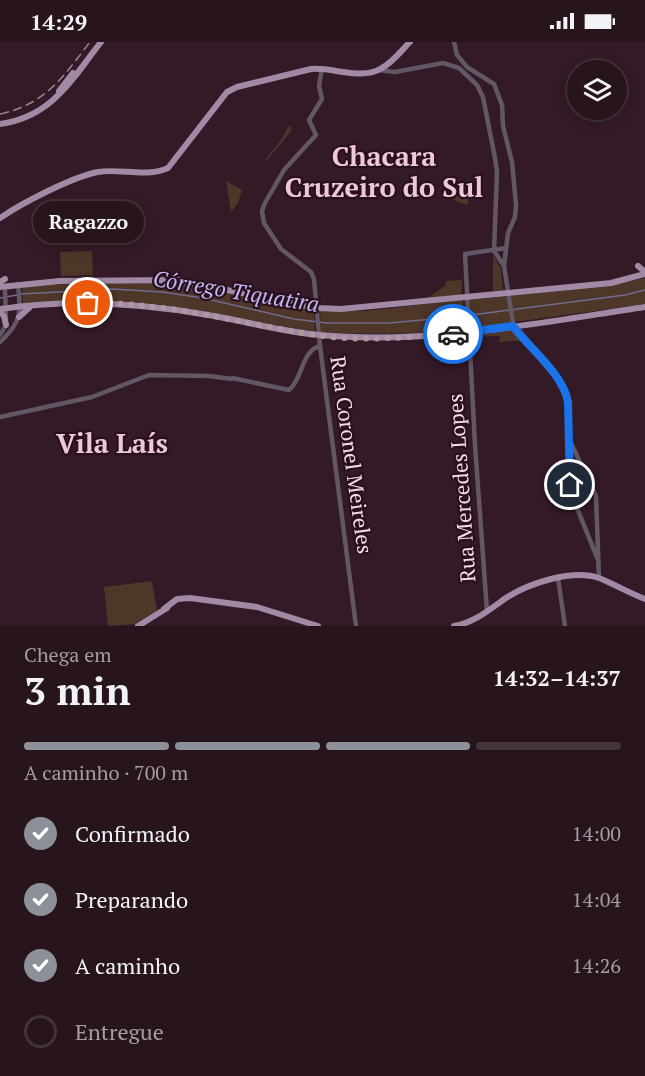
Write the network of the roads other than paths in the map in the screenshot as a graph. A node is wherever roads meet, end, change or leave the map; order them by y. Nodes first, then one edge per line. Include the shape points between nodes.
1 (99, 42) edge
2 (410, 42) edge
3 (454, 42) edge
4 (322, 68) junction
5 (382, 68) junction
6 (468, 71) junction
7 (475, 74) junction
8 (472, 80) junction
9 (0, 122) edge
10 (0, 218) edge
11 (506, 248) junction
12 (494, 251) junction
13 (504, 266) junction
14 (638, 266) dead end
15 (645, 273) edge
16 (3, 285) edge
17 (18, 286) junction
18 (507, 293) junction
19 (466, 298) junction
20 (36, 305) junction
21 (20, 306) junction
22 (645, 307) edge
23 (317, 308) junction
24 (3, 309) edge
25 (19, 317) junction
26 (6, 325) joint
27 (513, 326) junction
28 (468, 332) junction
29 (0, 335) edge
30 (318, 335) junction
31 (0, 342) edge
32 (320, 346) junction
33 (0, 417) edge
34 (570, 441) junction
35 (580, 463) junction
36 (570, 465) junction
37 (598, 560) junction
38 (558, 578) junction
39 (600, 579) junction
40 (645, 599) edge
41 (487, 611) junction
42 (138, 626) edge
43 (318, 626) edge
44 (356, 626) edge
45 (456, 626) edge
46 (565, 626) edge

1 - 9 main road via 60,96 20,119
2 - 5 main road
3 - 6 street
4 - 5 main road via 364,74
4 - 10 main road via 226,92 171,165 162,171 96,172
4 - 23 street, Rua Coronel Meireles via 322,99 309,120 316,135 292,160 262,211 264,223 280,249 314,275
5 - 6 street via 389,73 443,63
6 - 7 street
6 - 8 street
7 - 8 street
7 - 11 street via 495,84 502,105 516,206
8 - 12 street via 483,97 497,172
11 - 12 street
11 - 13 street
12 - 13 street
12 - 19 street, Rua Mercedes Lopes via 465,254
13 - 18 street
14 - 15 main road
15 - 18 main road via 611,283
16 - 17 main road
16 - 24 street
17 - 21 street
17 - 23 main road via 71,280 177,280
18 - 19 main road
18 - 27 street
19 - 23 main road via 368,308
19 - 28 street, Rua Mercedes Lopes
20 - 21 main road
20 - 25 main road
20 - 30 main road via 95,303 159,308
21 - 24 main road
21 - 25 street
22 - 27 main road
23 - 30 street, Rua Coronel Meireles
24 - 26 main road
25 - 31 street
26 - 29 street
27 - 28 main road
27 - 34 street via 566,392
28 - 30 main road via 388,337
28 - 41 street, Rua Mercedes Lopes
30 - 32 street, Rua Coronel Meireles
32 - 33 street via 310,353 289,390 228,378 149,375 92,397
32 - 44 street, Rua Coronel Meireles
34 - 35 street
34 - 36 street
35 - 36 street
35 - 37 street via 596,496
36 - 37 street via 572,498
37 - 39 street
38 - 39 main road
38 - 41 main road via 516,592
38 - 46 street
39 - 40 main road
41 - 45 main road
42 - 43 main road via 180,599 190,598 257,607

